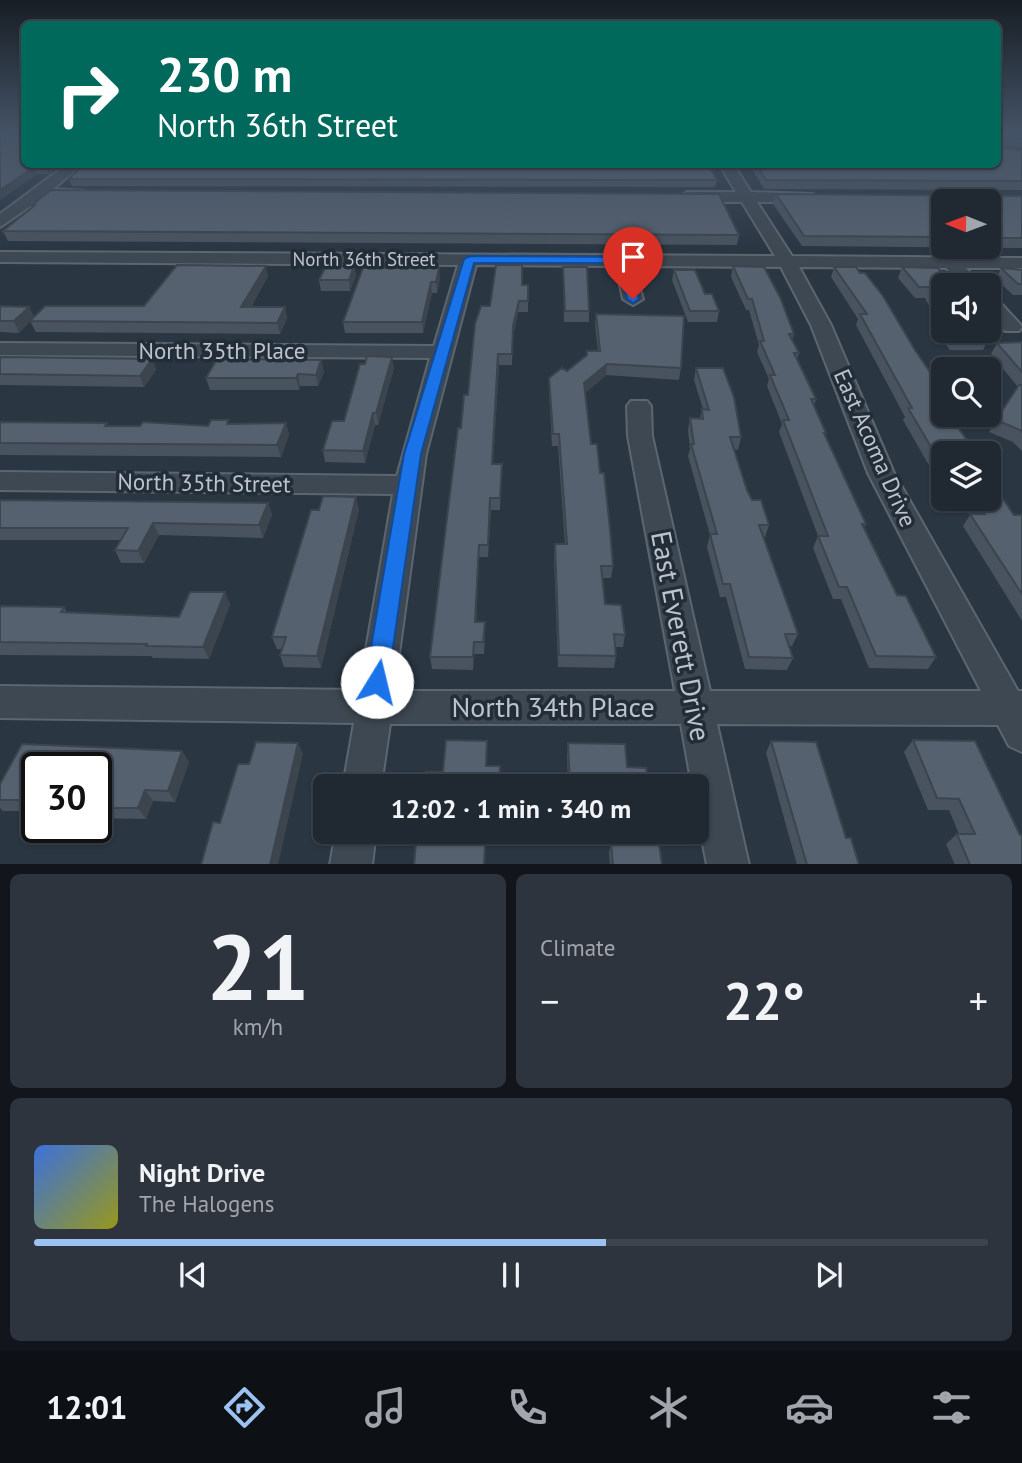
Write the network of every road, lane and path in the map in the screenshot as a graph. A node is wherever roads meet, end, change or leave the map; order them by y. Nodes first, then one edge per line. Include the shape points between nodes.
1 (69, 169) edge
2 (729, 169) edge
3 (39, 193) junction
4 (94, 194) edge
5 (676, 197) edge
6 (745, 197) junction
7 (828, 197) edge
8 (0, 222) edge
9 (0, 257) edge
10 (470, 259) junction
11 (623, 260) junction
12 (787, 261) junction
13 (951, 263) junction
14 (1022, 263) edge
15 (961, 273) edge
16 (633, 299) dead end
17 (1001, 315) edge
18 (1012, 327) dead end
19 (0, 349) edge
20 (443, 352) junction
21 (639, 406) dead end
22 (0, 481) edge
23 (407, 485) junction
24 (1, 704) edge
25 (373, 707) junction
26 (695, 708) junction
27 (1017, 717) edge
28 (364, 774) edge
29 (354, 844) edge
30 (351, 864) edge
31 (728, 864) edge

1 - 3 street
2 - 6 street, East Acoma Drive
3 - 4 street
3 - 8 street
5 - 6 street
6 - 7 street
6 - 12 street, East Acoma Drive
9 - 10 street, North 36th Street
10 - 11 street, North 36th Street
10 - 20 street
11 - 12 street, North 36th Street
11 - 16 street
12 - 13 street, North 36th Street
12 - 27 street, East Acoma Drive via 821,325 881,473
13 - 14 street, North 36th Street
13 - 15 street
17 - 18 street
19 - 20 street, North 35th Place
20 - 23 street
21 - 26 street, East Everett Drive via 640,436
22 - 23 street, North 35th Street
23 - 25 street
24 - 25 street, North 34th Place
25 - 26 street, North 34th Place
25 - 28 street
26 - 27 street, North 34th Place
26 - 31 street, East Everett Drive
29 - 30 street

